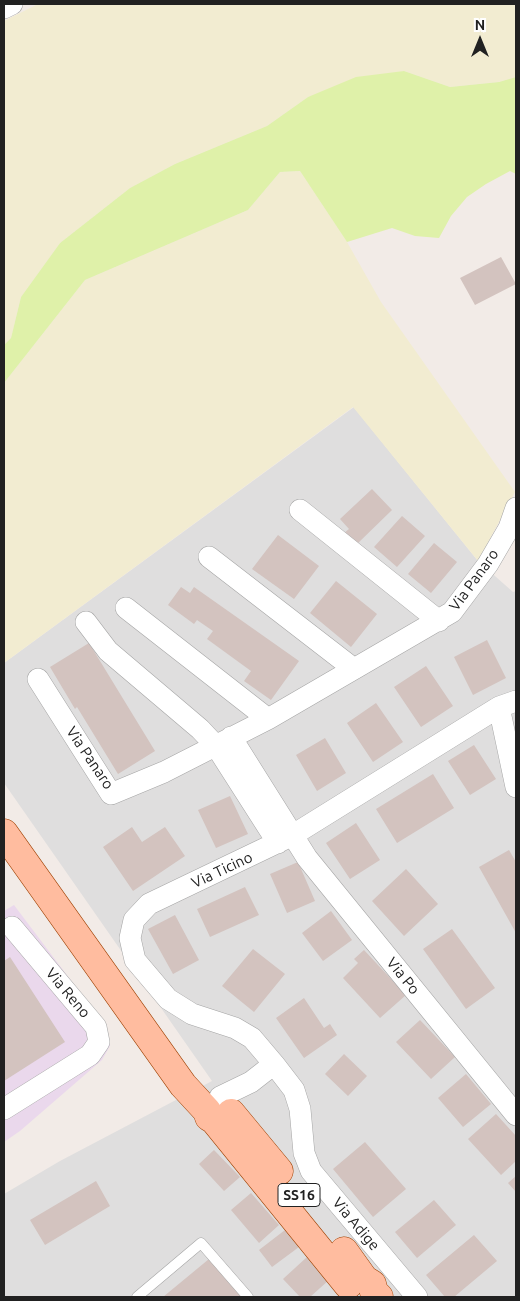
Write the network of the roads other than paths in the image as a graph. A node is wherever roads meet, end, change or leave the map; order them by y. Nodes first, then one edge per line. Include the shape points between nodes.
1 (12, 4) edge
2 (4, 8) edge
3 (516, 508) edge
4 (300, 510) dead end
5 (209, 557) dead end
6 (126, 608) dead end
7 (439, 621) junction
8 (86, 622) dead end
9 (354, 669) junction
10 (38, 680) dead end
11 (508, 704) edge
12 (268, 718) junction
13 (223, 742) junction
14 (516, 787) edge
15 (4, 833) edge
16 (286, 839) junction
17 (7, 925) edge
18 (274, 1064) junction
19 (220, 1108) junction
20 (4, 1109) edge
21 (516, 1115) edge
22 (358, 1292) edge
23 (137, 1297) edge
24 (248, 1297) edge
25 (417, 1297) edge

1 - 2 street
3 - 7 street, Via Panaro via 509,528 488,564 452,612
4 - 7 street, Via Panaro
5 - 9 street
6 - 12 street
7 - 9 street, Via Panaro
8 - 13 street via 108,651 200,729
9 - 12 street, Via Panaro
10 - 13 street, Via Panaro via 111,794
11 - 14 street
11 - 16 street, Via Ticino
12 - 13 street, Via Panaro
13 - 16 street
15 - 19 main road, SS16 via 183,1085
16 - 18 street, Via Ticino via 149,904 134,920 130,938 135,960 168,999 192,1014 235,1028 252,1038
16 - 21 street, Via Po via 308,858
17 - 20 street, Via Reno via 96,1027 99,1042 90,1055
18 - 19 street
18 - 25 street, Via Adige via 294,1090 300,1109 304,1153 311,1171
19 - 22 main road, SS16 via 241,1124 354,1263
23 - 24 lane via 201,1243

